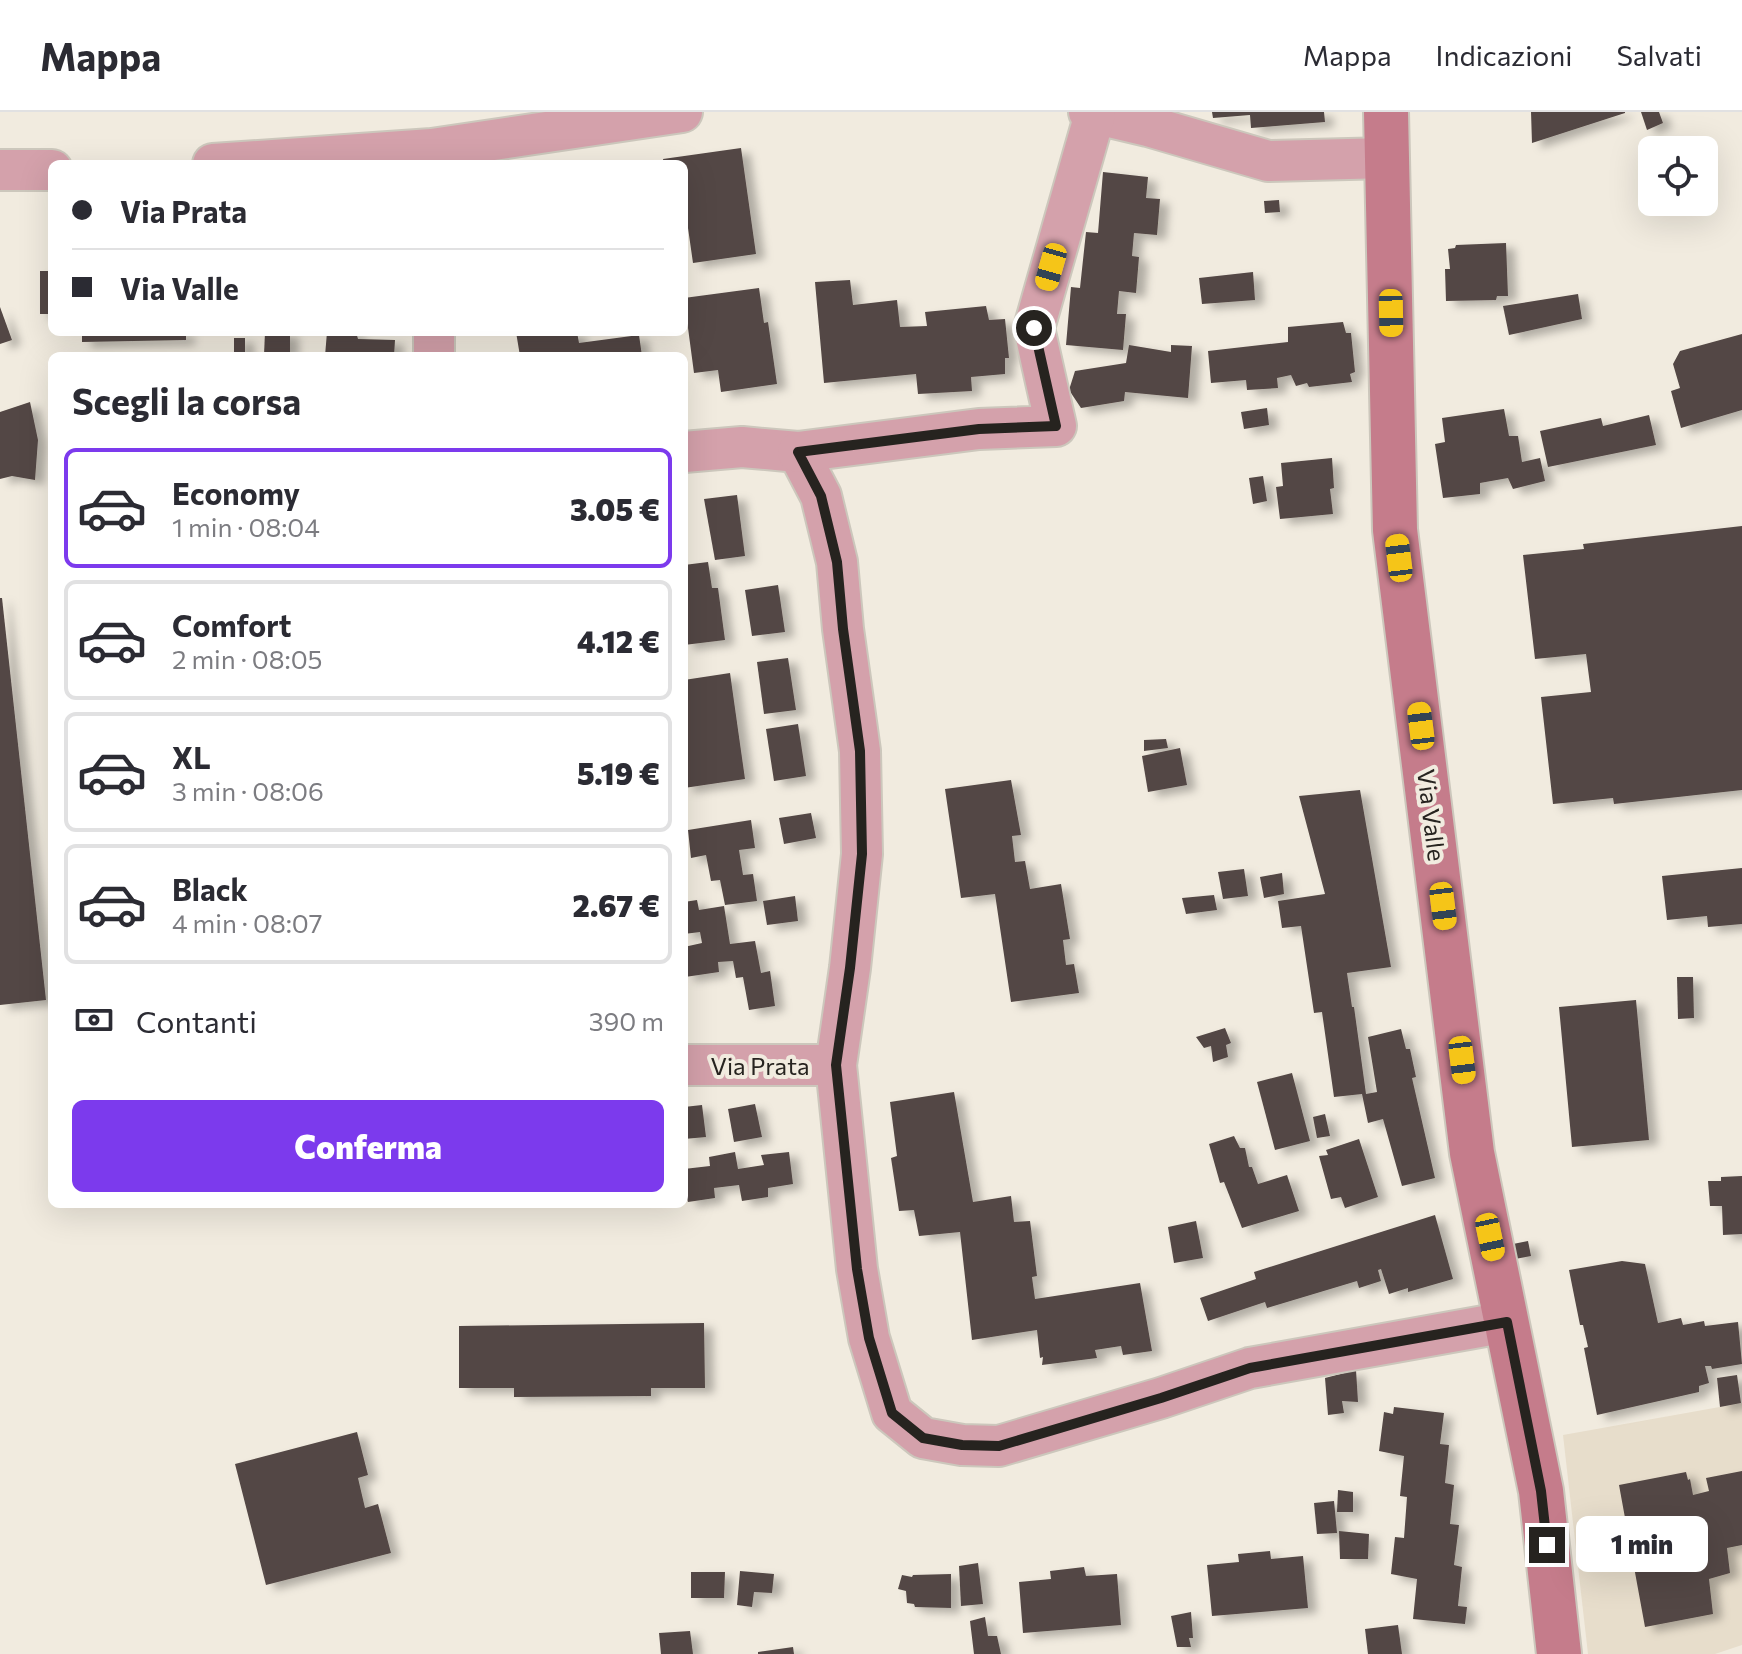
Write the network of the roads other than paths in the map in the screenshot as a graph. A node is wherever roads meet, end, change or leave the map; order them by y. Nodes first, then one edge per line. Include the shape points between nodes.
1 (682, 112) edge
2 (1386, 112) edge
3 (1112, 115) edge
4 (432, 156) edge
5 (1388, 158) junction
6 (322, 160) edge
7 (0, 170) edge
8 (48, 170) edge
9 (688, 452) edge
10 (798, 452) junction
11 (688, 1065) edge
12 (836, 1065) junction
13 (1507, 1322) junction
14 (1559, 1654) edge

1 - 4 street
2 - 5 street, Via Valle
3 - 5 street via 1268,161
3 - 10 street via 1034,328 1056,426 979,429
4 - 6 street
5 - 13 street, Via Valle via 1395,530 1472,1153
7 - 8 street
9 - 10 street via 742,447
10 - 12 street via 821,496 837,562 860,751 862,854
11 - 12 street, Via Prata
12 - 13 street via 869,1338 892,1413 923,1438 999,1446 1250,1368
13 - 14 street, Via Valle via 1541,1491

